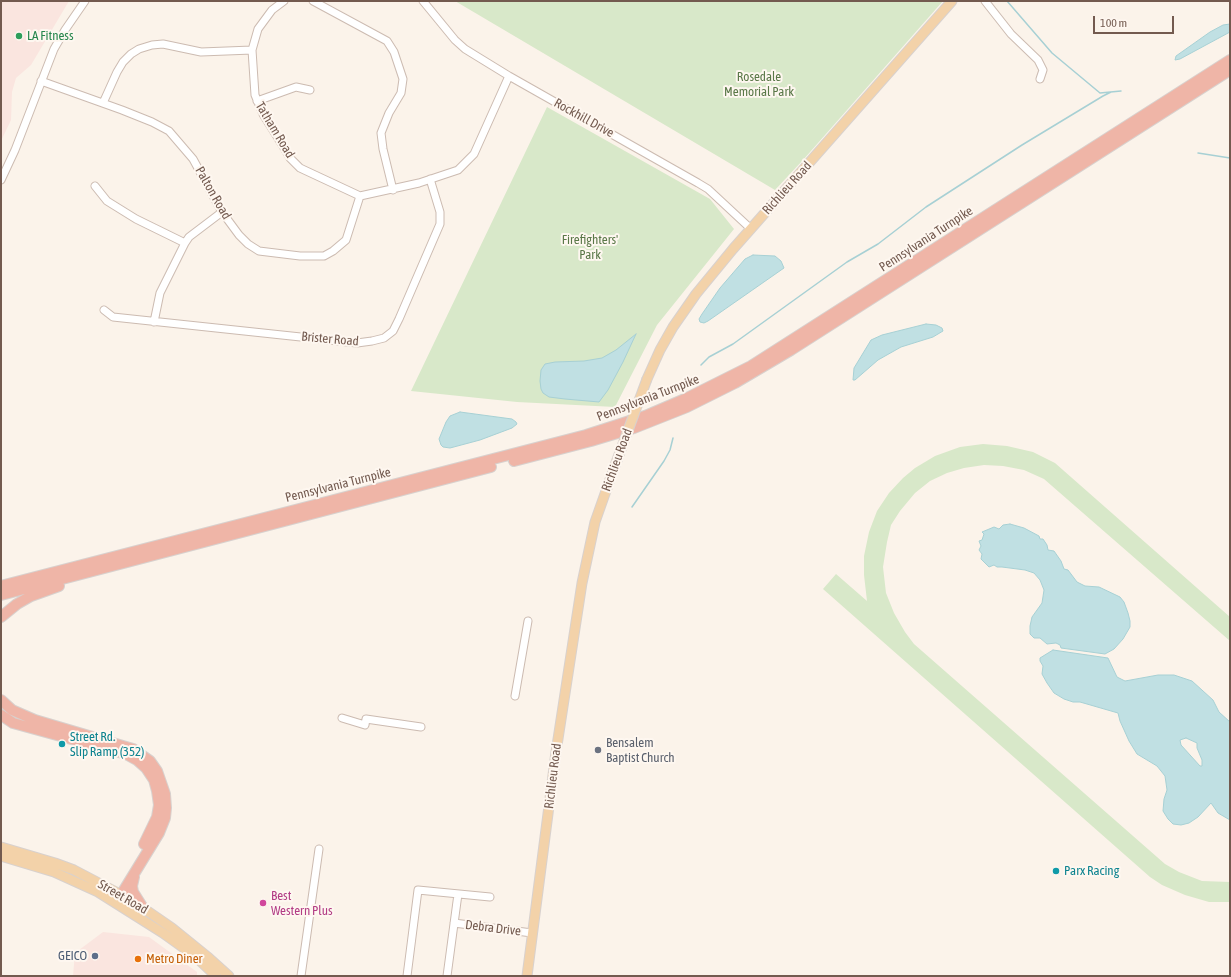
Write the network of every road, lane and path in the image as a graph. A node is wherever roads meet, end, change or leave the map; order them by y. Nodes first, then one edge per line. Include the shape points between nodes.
1 (85, 1) edge
2 (284, 1) edge
3 (313, 1) edge
4 (423, 1) edge
5 (952, 1) edge
6 (985, 1) edge
7 (252, 50) junction
8 (1230, 60) edge
9 (1230, 70) edge
10 (509, 76) junction
11 (1040, 79) dead end
12 (41, 81) junction
13 (310, 90) dead end
14 (257, 101) junction
15 (103, 103) junction
16 (430, 179) junction
17 (1, 180) edge
18 (95, 186) dead end
19 (393, 190) junction
20 (360, 196) junction
21 (222, 212) junction
22 (751, 229) junction
23 (185, 243) junction
24 (104, 310) dead end
25 (154, 322) junction
26 (146, 557) junction
27 (1, 586) edge
28 (1, 595) edge
29 (1, 617) edge
30 (528, 621) dead end
31 (515, 696) dead end
32 (1, 700) edge
33 (1, 715) edge
34 (342, 718) dead end
35 (421, 727) dead end
36 (1, 847) edge
37 (320, 849) dead end
38 (1, 856) edge
39 (137, 868) junction
40 (458, 894) junction
41 (117, 896) junction
42 (490, 897) dead end
43 (143, 908) junction
44 (454, 923) junction
45 (532, 933) junction
46 (216, 976) edge
47 (229, 976) edge
48 (301, 976) edge
49 (407, 976) edge
50 (448, 976) edge
51 (527, 976) edge

1 - 12 street via 57,44
2 - 7 street, Tatham Road via 272,10 258,29
3 - 19 street via 387,41 394,52 403,79 401,93 381,133 382,149
4 - 10 street, Rockhill Drive via 465,49
5 - 22 main road, Richlieu Road
6 - 11 street via 1011,34 1038,60 1043,70
7 - 14 street, Tatham Road
7 - 15 street via 201,52 163,44 139,49 131,54 117,72
8 - 27 highway, Pennsylvania Turnpike via 751,366 645,416 586,435
9 - 26 highway, Pennsylvania Turnpike via 774,361 687,407 591,441
10 - 16 street via 474,154 458,170
10 - 22 street, Rockhill Drive via 698,183
12 - 15 street, Palton Road
12 - 17 street
13 - 14 street via 296,87
14 - 20 street, Tatham Road via 290,158 300,168
15 - 21 street, Palton Road via 169,131 193,159
16 - 19 street
16 - 25 street, Brister Road via 440,212 440,224 399,319 393,331 384,338 357,343
18 - 23 street via 107,201 136,219
19 - 20 street
20 - 21 street, Palton Road via 346,240 324,256 259,251 239,236
21 - 23 street via 189,237
22 - 45 main road, Richlieu Road, bridge via 684,310 660,350 595,522 586,562 556,752
23 - 25 street via 160,293
24 - 25 street, Brister Road via 113,317
26 - 28 highway, Pennsylvania Turnpike
26 - 29 highway via 37,594 17,604
30 - 31 street
32 - 39 highway via 12,710 35,720 126,746 150,761 162,781 166,808 159,833
33 - 41 highway via 13,723 126,754 146,768 154,780 159,805 157,817
34 - 35 street via 365,725 366,719
36 - 41 main road, Street Road via 74,870
37 - 48 street
38 - 41 main road, Street Road via 54,872
39 - 41 highway
39 - 43 highway via 132,886
40 - 42 street
40 - 44 street
40 - 49 street via 418,890
41 - 43 main road, Street Road
41 - 46 main road, Street Road via 195,956
43 - 47 main road, Street Road via 191,943
44 - 45 street, Debra Drive
44 - 50 street
45 - 51 main road, Richlieu Road

